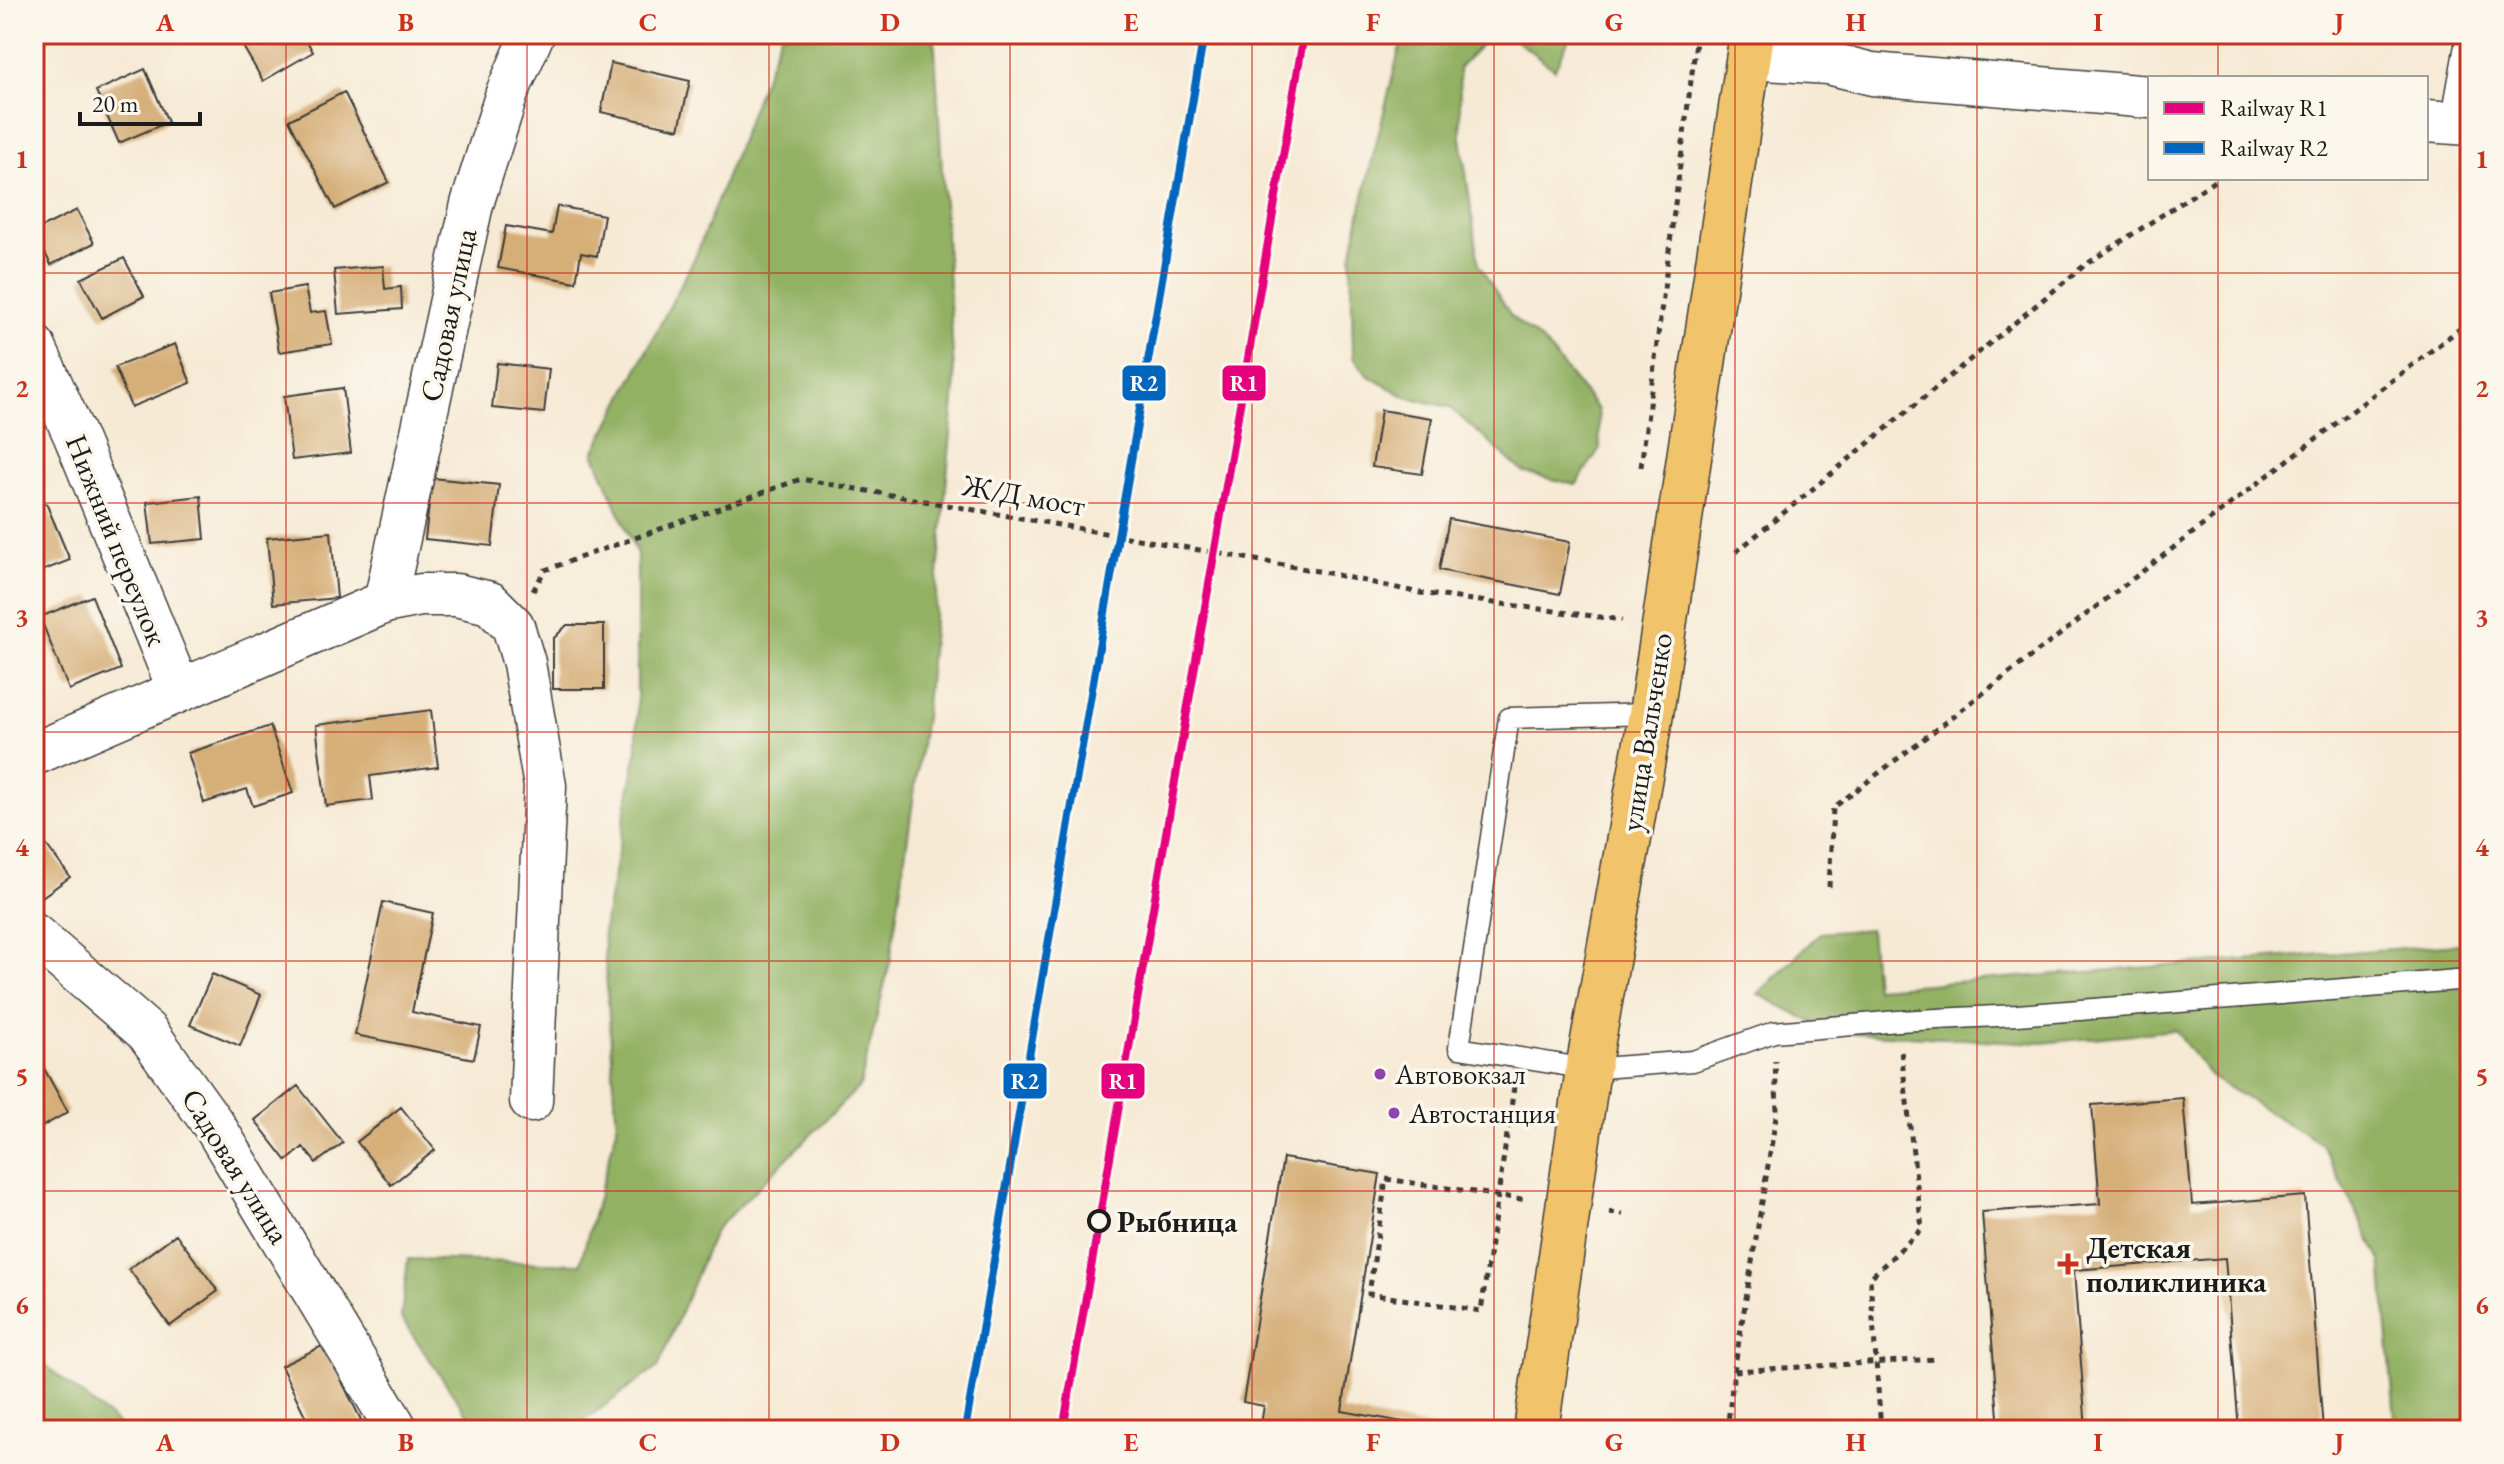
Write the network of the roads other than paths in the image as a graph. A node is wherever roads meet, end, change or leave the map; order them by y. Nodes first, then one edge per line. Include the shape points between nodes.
1 (533, 34) edge
2 (2467, 34) edge
3 (1750, 46) edge
4 (2148, 97) edge
5 (2449, 123) edge
6 (34, 346) edge
7 (385, 602) junction
8 (179, 690) junction
9 (1651, 714) junction
10 (34, 754) edge
11 (34, 935) edge
12 (2470, 979) edge
13 (1588, 1069) junction
14 (531, 1101) dead end
15 (397, 1430) edge
16 (1536, 1430) edge

1 - 7 street, Садовая улица via 507,93 472,204
2 - 5 lane
3 - 4 street via 1872,74
3 - 9 main road, улица Вальченко
6 - 8 street, Нижний переулок
7 - 8 street
7 - 14 street via 456,595 490,603 513,626 524,663 545,786
8 - 10 street
9 - 13 main road, улица Вальченко
9 - 13 lane via 1509,718 1459,1048
11 - 15 street, Садовая улица via 147,1032 215,1127
12 - 13 lane via 1774,1032 1693,1061
13 - 16 main road, улица Вальченко

